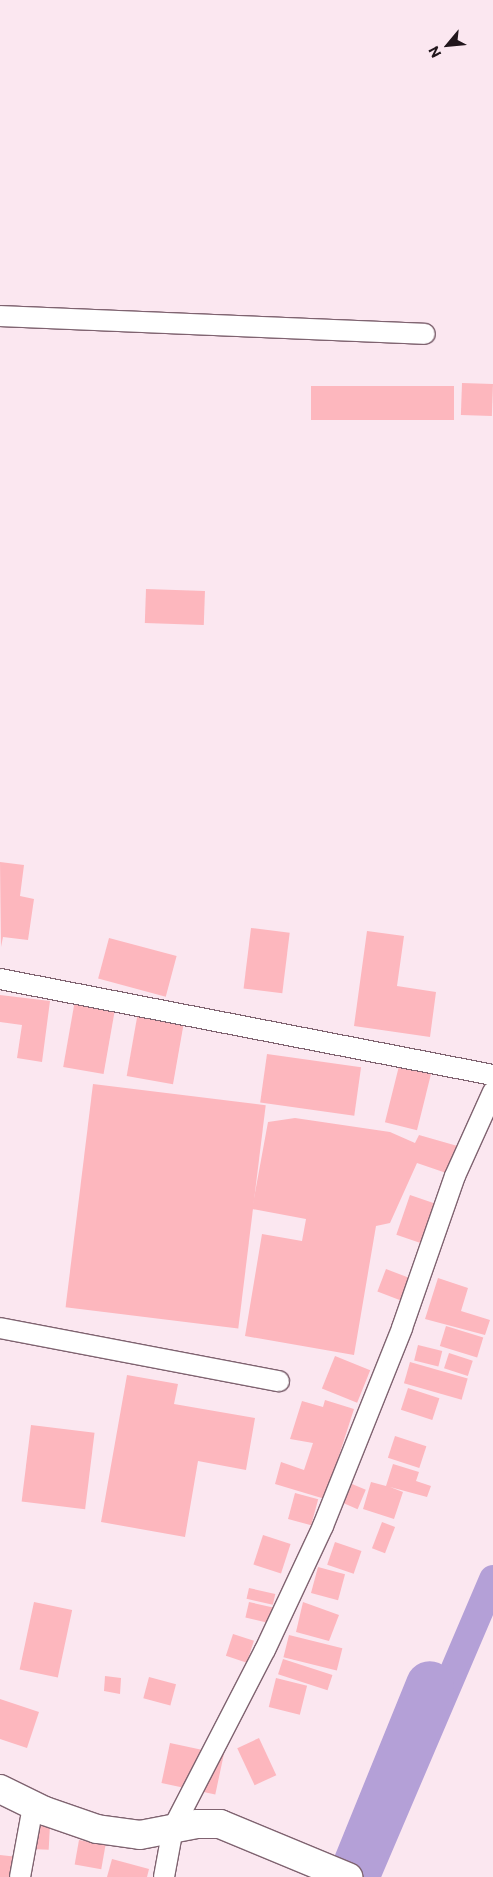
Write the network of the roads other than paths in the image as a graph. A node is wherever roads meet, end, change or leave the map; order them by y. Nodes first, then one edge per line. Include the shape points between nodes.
1 (0, 316) edge
2 (425, 334) dead end
3 (0, 979) edge
4 (493, 1075) edge
5 (493, 1092) edge
6 (0, 1328) edge
7 (279, 1381) dead end
8 (0, 1789) edge
9 (33, 1806) junction
10 (173, 1828) junction
11 (20, 1877) edge
12 (164, 1877) edge
13 (348, 1877) edge

1 - 2 street
3 - 4 street
5 - 10 street via 455,1176 402,1328 323,1526 265,1650
6 - 7 street
8 - 9 main road
9 - 10 main road via 97,1829 140,1834
9 - 11 street
10 - 12 street
10 - 13 main road via 220,1824

